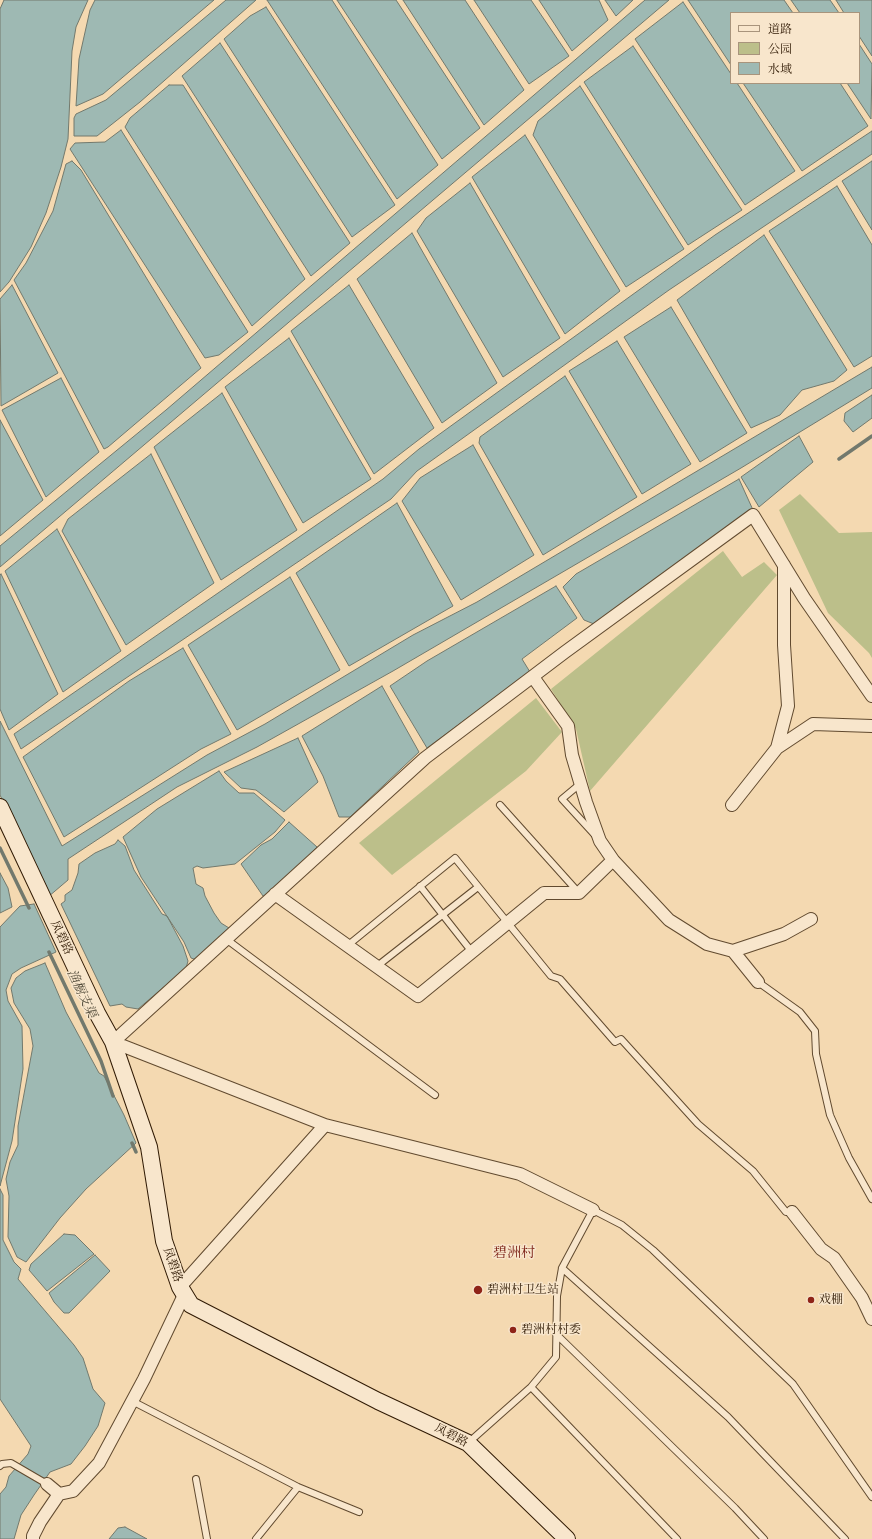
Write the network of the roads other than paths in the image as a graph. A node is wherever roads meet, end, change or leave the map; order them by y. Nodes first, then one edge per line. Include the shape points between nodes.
1 (784, 565) junction
2 (533, 677) junction
3 (872, 696) edge
4 (872, 726) edge
5 (777, 748) junction
6 (580, 784) junction
7 (500, 805) dead end
8 (732, 805) dead end
9 (0, 807) edge
10 (600, 841) junction
11 (613, 860) junction
12 (420, 886) junction
13 (478, 887) junction
14 (579, 893) junction
15 (275, 894) junction
16 (442, 915) junction
17 (811, 919) dead end
18 (507, 923) junction
19 (226, 939) junction
20 (347, 946) junction
21 (733, 951) junction
22 (472, 952) junction
23 (376, 966) junction
24 (758, 982) joint
25 (113, 1042) junction
26 (435, 1095) dead end
27 (325, 1125) junction
28 (872, 1199) edge
29 (593, 1210) junction
30 (792, 1212) joint
31 (562, 1268) junction
32 (182, 1291) junction
33 (872, 1319) edge
34 (556, 1334) junction
35 (531, 1387) junction
36 (132, 1401) junction
37 (468, 1443) junction
38 (0, 1466) edge
39 (196, 1479) dead end
40 (48, 1484) joint
41 (298, 1487) junction
42 (59, 1494) junction
43 (872, 1497) edge
44 (359, 1512) dead end
45 (33, 1539) edge
46 (207, 1539) edge
47 (256, 1539) edge
48 (568, 1539) edge
49 (677, 1539) edge
50 (764, 1539) edge
51 (845, 1539) edge

1 - 2 street via 753,515
1 - 3 street
1 - 5 street via 784,644 788,706
2 - 6 street via 568,726
2 - 15 street via 425,758
4 - 5 street via 813,724
5 - 8 street
6 - 10 street
6 - 10 lane via 562,799
7 - 14 lane
9 - 25 main road, 凤碧路 via 96,1013
10 - 11 street
11 - 14 street
11 - 21 street via 669,920 707,944
12 - 13 lane via 455,858
12 - 16 lane
12 - 20 lane
13 - 16 lane
13 - 18 lane
14 - 18 street via 544,893
15 - 19 street
15 - 20 street
16 - 22 lane
16 - 23 lane
17 - 21 street via 784,934
18 - 22 street
18 - 30 lane via 551,976 560,979 616,1042 621,1039 698,1124 753,1171 786,1212
19 - 25 street
19 - 26 lane
20 - 23 street
21 - 24 street
22 - 23 street via 418,996
24 - 28 lane via 800,1012 815,1031 816,1054 830,1115 849,1158
25 - 27 street
25 - 32 main road, 凤碧路 via 149,1147 164,1241
27 - 29 street via 520,1174
27 - 32 street
29 - 31 lane
29 - 43 lane via 622,1225 653,1250 793,1384
30 - 33 street via 820,1249 834,1258 862,1298
31 - 34 lane via 557,1296
31 - 51 lane via 728,1417
32 - 36 street
32 - 37 main road, 凤碧路 via 191,1305 378,1401
34 - 35 lane via 556,1357
34 - 50 lane
35 - 37 lane
35 - 49 lane
36 - 41 lane
36 - 42 street via 99,1463 73,1491
37 - 48 main road, 凤碧路
38 - 40 lane via 12,1463
39 - 46 lane
40 - 42 street
41 - 44 lane
41 - 47 lane
42 - 45 street via 40,1522 32,1536

